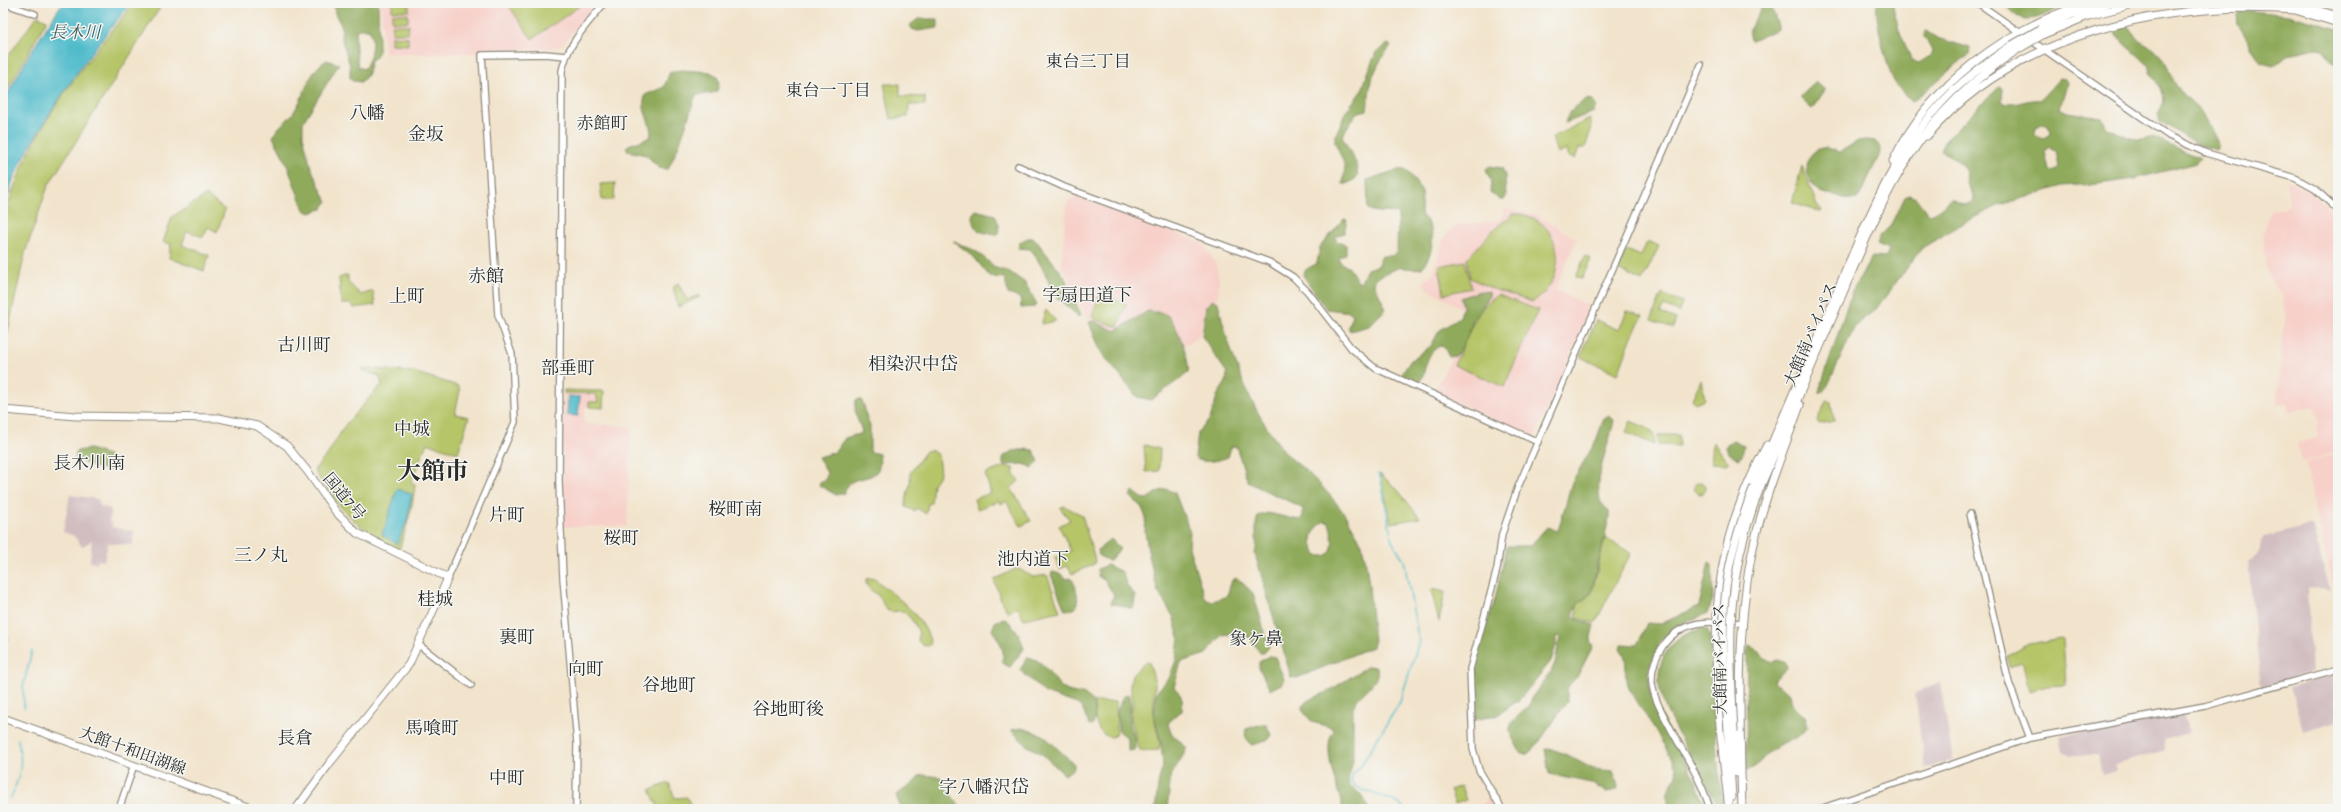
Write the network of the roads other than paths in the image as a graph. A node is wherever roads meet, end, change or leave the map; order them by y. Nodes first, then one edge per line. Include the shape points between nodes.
1 (602, 3) edge
2 (1978, 3) edge
3 (2109, 3) edge
4 (2138, 3) edge
5 (2263, 3) edge
6 (3, 4) edge
7 (2294, 5) edge
8 (2087, 8) edge
9 (35, 14) dead end
10 (2338, 16) edge
11 (2338, 23) edge
12 (2019, 32) junction
13 (2044, 49) junction
14 (566, 56) junction
15 (1701, 65) dead end
16 (1018, 166) dead end
17 (1875, 210) junction
18 (2338, 210) edge
19 (1824, 330) junction
20 (3, 410) edge
21 (1538, 442) junction
22 (1970, 514) dead end
23 (448, 578) junction
24 (1716, 621) junction
25 (1743, 623) junction
26 (419, 645) junction
27 (2338, 669) edge
28 (471, 685) dead end
29 (3, 718) edge
30 (2030, 738) junction
31 (134, 765) junction
32 (1733, 769) junction
33 (119, 809) edge
34 (254, 809) edge
35 (296, 809) edge
36 (576, 809) edge
37 (1502, 809) edge
38 (1710, 809) edge
39 (1729, 809) edge
40 (1733, 809) edge
41 (1740, 809) edge
42 (1820, 809) edge

1 - 14 street
2 - 12 street
3 - 8 main road, 大館南バイパス
4 - 8 main road, 大館南バイパス
5 - 7 main road
6 - 9 street
7 - 10 main road
7 - 11 main road
7 - 13 main road via 2212,4 2180,7 2110,23
8 - 12 main road via 2057,14
8 - 17 main road, 大館南バイパス, bridge via 2014,47 1966,79 1928,118 1898,159
12 - 13 street
12 - 17 main road via 1960,76 1922,115 1896,154
13 - 17 main road via 2024,58 1988,82 1938,124
13 - 18 street via 2169,136 2206,153 2296,178 2321,193
14 - 23 street via 482,55 498,315 512,354 515,422
14 - 36 street via 562,71 558,482 577,742
15 - 21 street
16 - 21 street via 1064,186 1276,265 1308,292 1352,349 1376,368
17 - 19 main road, 大館南バイパス
19 - 24 main road via 1742,499 1722,570
19 - 25 main road via 1760,521 1748,575
19 - 32 main road, 大館南バイパス, bridge via 1757,487 1741,545 1731,596
20 - 23 main road, 国道7号 via 76,416 219,418 257,426 287,446 336,512 357,533
21 - 37 street via 1506,522 1490,599 1470,669 1473,749 1479,770
22 - 30 street via 2009,683
23 - 26 main road
24 - 25 street
24 - 32 main road
24 - 38 street via 1693,624 1676,632 1660,651 1652,675 1653,690 1658,704 1696,774
25 - 32 main road
26 - 28 street
26 - 35 main road via 400,677
27 - 30 street via 2205,706
29 - 31 main road, 大館十和田湖線
30 - 42 street
31 - 33 street
31 - 34 main road, 大館十和田湖線
32 - 39 main road
32 - 40 main road, 大館南バイパス
32 - 41 main road

